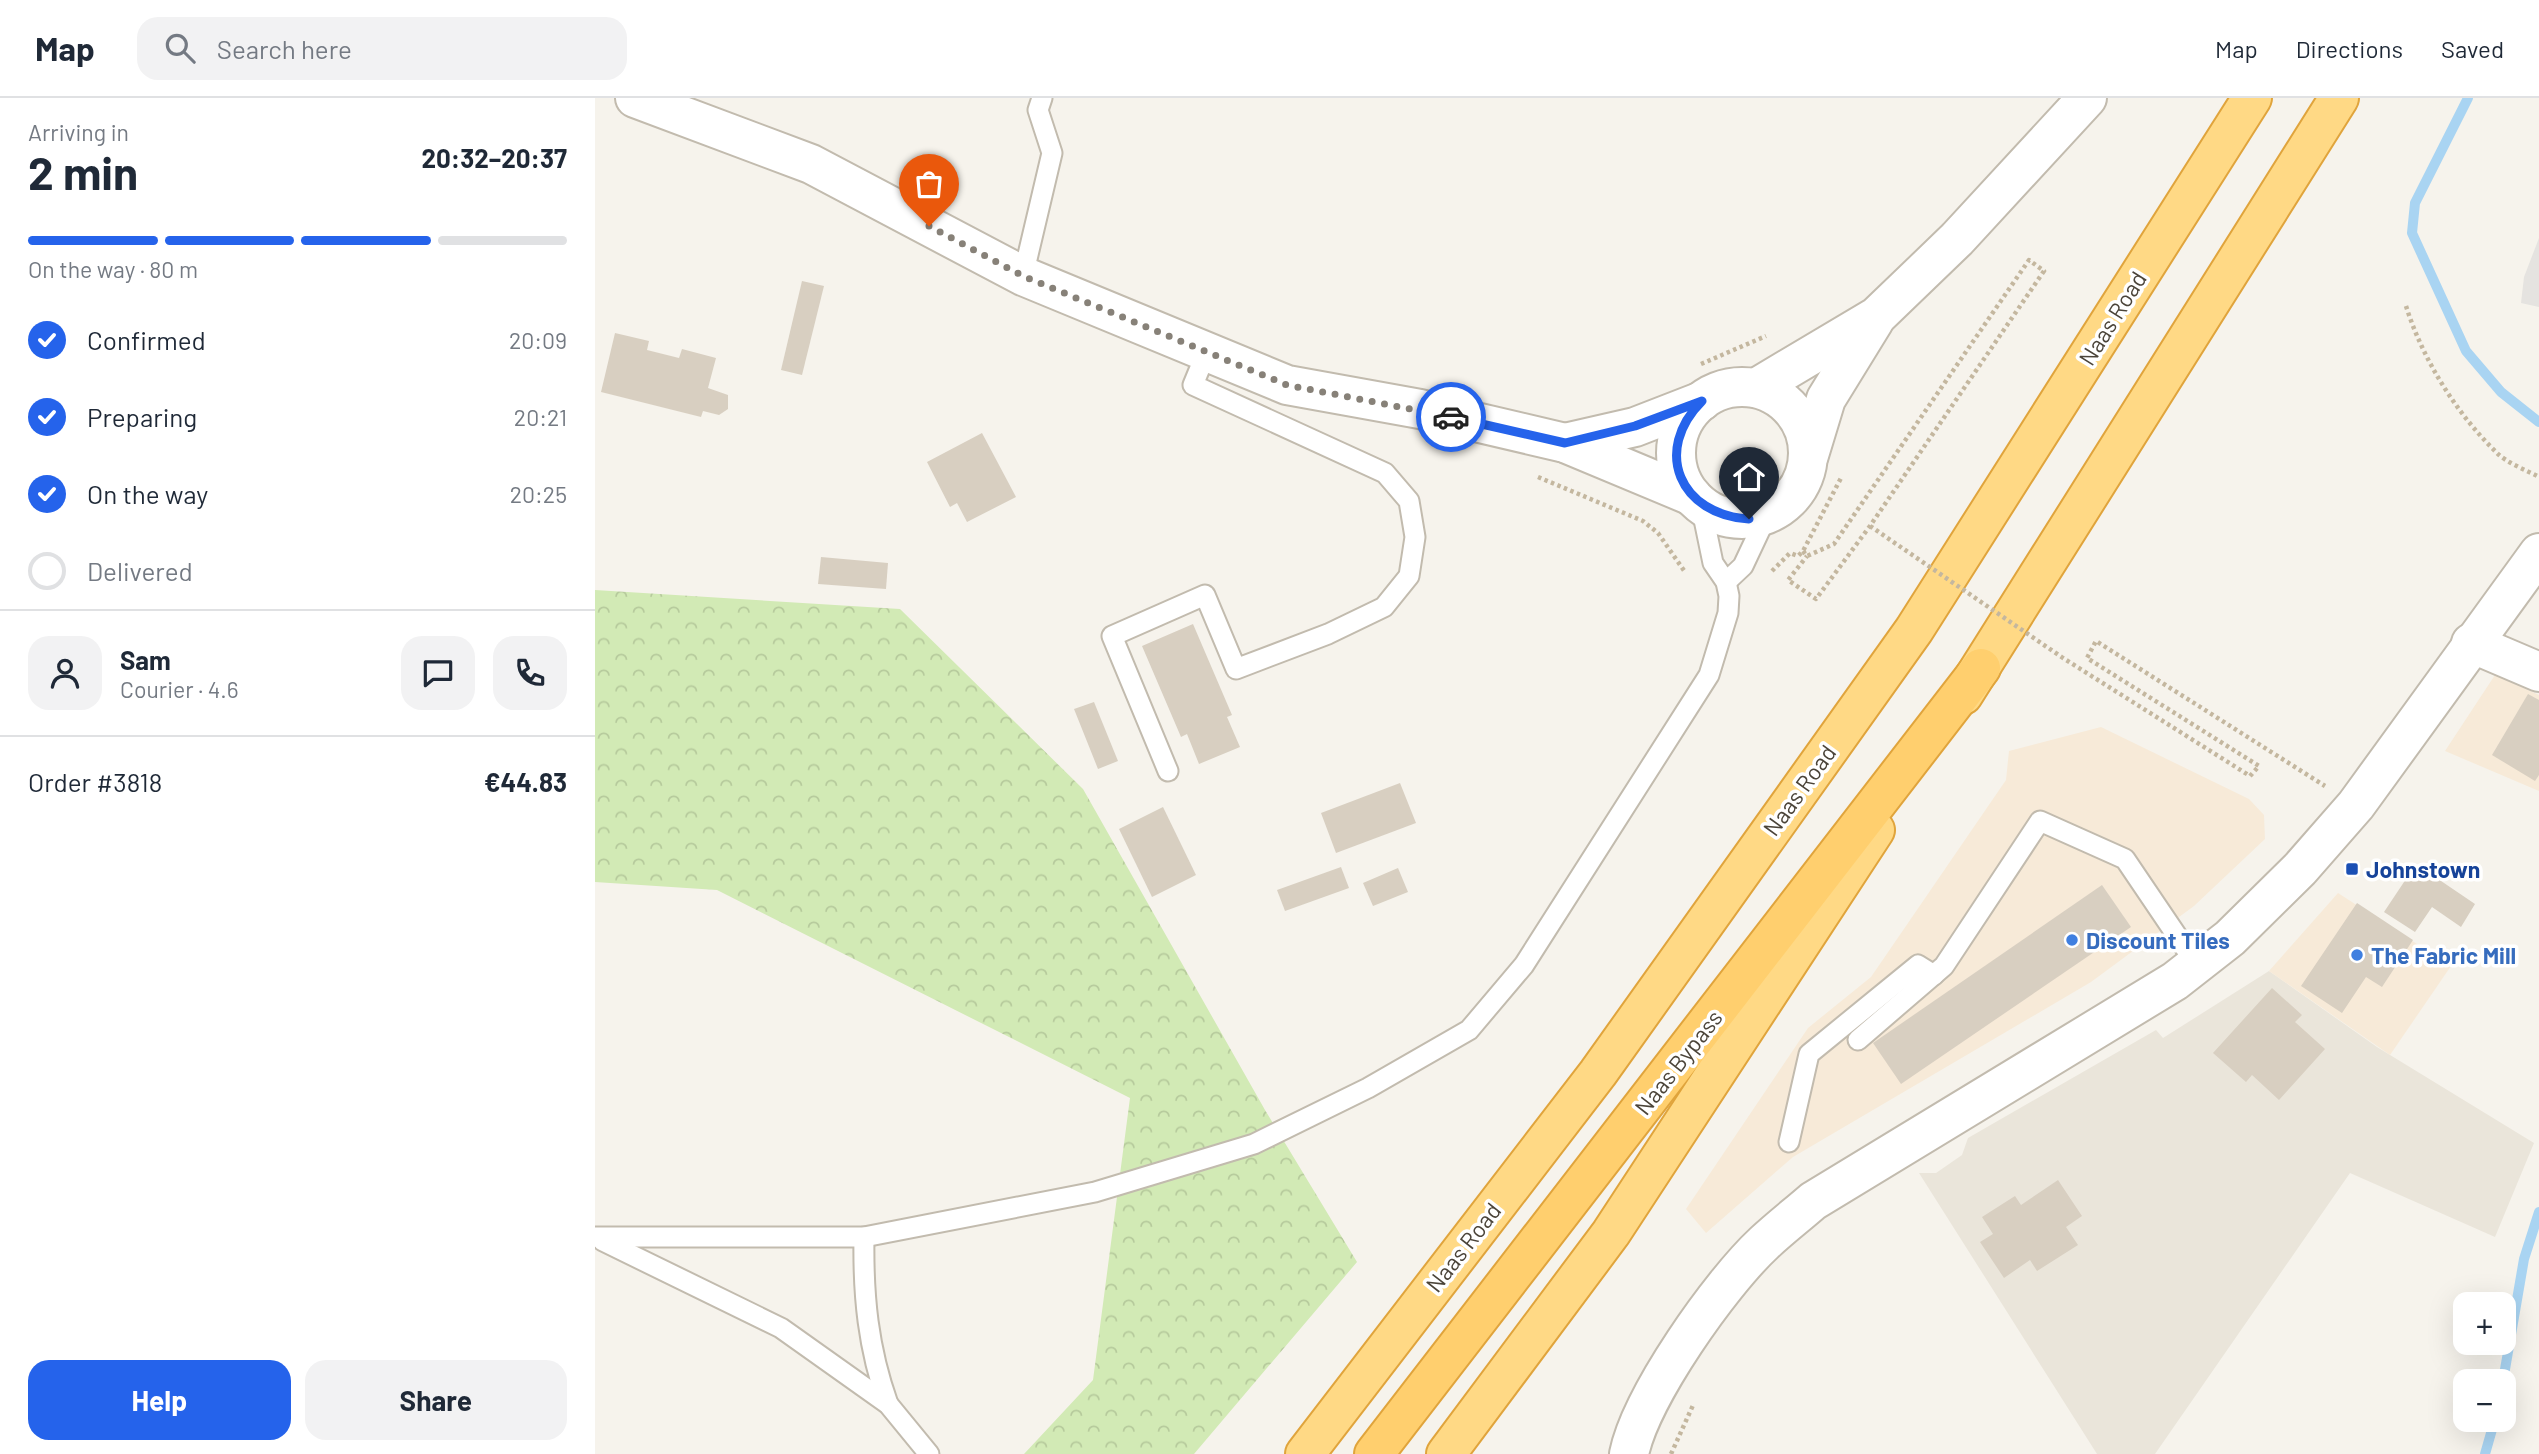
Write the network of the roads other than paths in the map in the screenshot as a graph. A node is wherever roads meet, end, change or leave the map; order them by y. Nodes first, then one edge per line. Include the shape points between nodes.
1 (635, 98) edge
2 (1042, 98) edge
3 (2087, 98) edge
4 (2252, 98) edge
5 (2339, 98) edge
6 (680, 106) edge
7 (1023, 276) junction
8 (1877, 316) junction
9 (1207, 351) junction
10 (1698, 385) junction
11 (1756, 388) junction
12 (1565, 443) junction
13 (1809, 455) junction
14 (1697, 500) junction
15 (1767, 514) junction
16 (2539, 553) edge
17 (1726, 582) junction
18 (2471, 643) junction
19 (1981, 668) junction
20 (2539, 672) edge
21 (1168, 771) dead end
22 (2196, 964) junction
23 (1934, 975) junction
24 (1858, 1040) dead end
25 (1789, 1142) dead end
26 (864, 1237) junction
27 (597, 1238) edge
28 (888, 1404) junction
29 (929, 1454) edge
30 (1305, 1454) edge
31 (1374, 1454) edge
32 (1446, 1454) edge
33 (1629, 1454) edge

1 - 6 street
2 - 7 lane via 1038,110 1052,153
3 - 8 street via 1957,239
4 - 30 highway, Naas Road via 1914,630 1598,1073
5 - 19 highway
6 - 7 street via 811,164
7 - 9 street
8 - 11 street
8 - 13 street via 1826,399
9 - 12 street via 1287,385 1420,409
9 - 21 lane via 1193,385 1384,473 1409,501 1415,537 1409,576 1384,607 1235,669 1205,595 1112,636
10 - 11 street
10 - 12 street via 1635,426
10 - 14 street via 1676,446 1682,481
11 - 13 street via 1789,405 1803,429
12 - 14 street
13 - 15 street via 1797,491
14 - 15 street via 1727,518
14 - 17 lane via 1713,563
15 - 17 lane via 1743,566
16 - 18 street
17 - 26 lane via 1728,613 1709,675 1524,965 1469,1030 1368,1088 1254,1144 1095,1192
18 - 20 street
18 - 22 street via 2355,805 2291,877 2230,938
19 - 31 highway, Naas Bypass
19 - 32 highway via 1611,1233
22 - 23 lane via 2125,859 2039,821
22 - 33 street via 1813,1201 1762,1244 1705,1314 1665,1374 1633,1435
23 - 24 lane
23 - 25 lane via 1918,965 1809,1054
26 - 27 lane
26 - 28 lane via 863,1297
27 - 28 lane via 781,1328
28 - 29 lane

